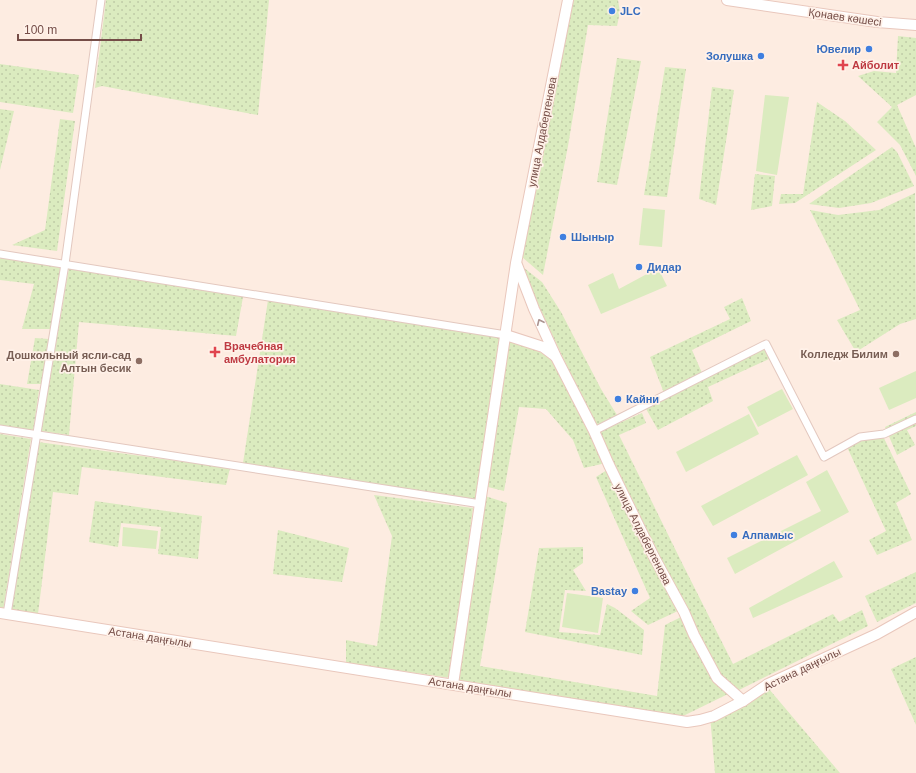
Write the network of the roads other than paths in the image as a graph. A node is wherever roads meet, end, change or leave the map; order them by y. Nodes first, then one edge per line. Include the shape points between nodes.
1 (101, 0) edge
2 (568, 0) edge
3 (727, 0) edge
4 (916, 25) edge
5 (0, 254) edge
6 (516, 263) junction
7 (65, 264) junction
8 (506, 335) junction
9 (556, 357) junction
10 (916, 419) edge
11 (0, 429) edge
12 (594, 431) junction
13 (37, 435) junction
14 (480, 504) junction
15 (916, 612) edge
16 (4, 614) edge
17 (453, 684) junction
18 (743, 701) junction

1 - 7 street
2 - 6 street, улица Алдабергенова
3 - 4 street, Қонаев көшесі via 876,22
5 - 7 street
6 - 8 street, улица Алдабергенова
9 -> 6 street, улица Алдабергенова
7 - 8 street
7 - 13 street
8 - 9 street, улица Алдабергенова via 542,347
8 - 14 street, улица Алдабергенова
9 - 12 street, улица Алдабергенова
10 - 12 street via 884,434 860,437 824,457 766,344
11 - 13 street
12 - 18 street, улица Алдабергенова via 654,557 717,678
13 - 14 street
13 - 16 street
14 - 17 street, улица Алдабергенова
15 - 18 street, Астана даңғылы via 877,634 768,684
16 - 17 street, Астана даңғылы
17 - 18 street, Астана даңғылы via 687,722 714,716

